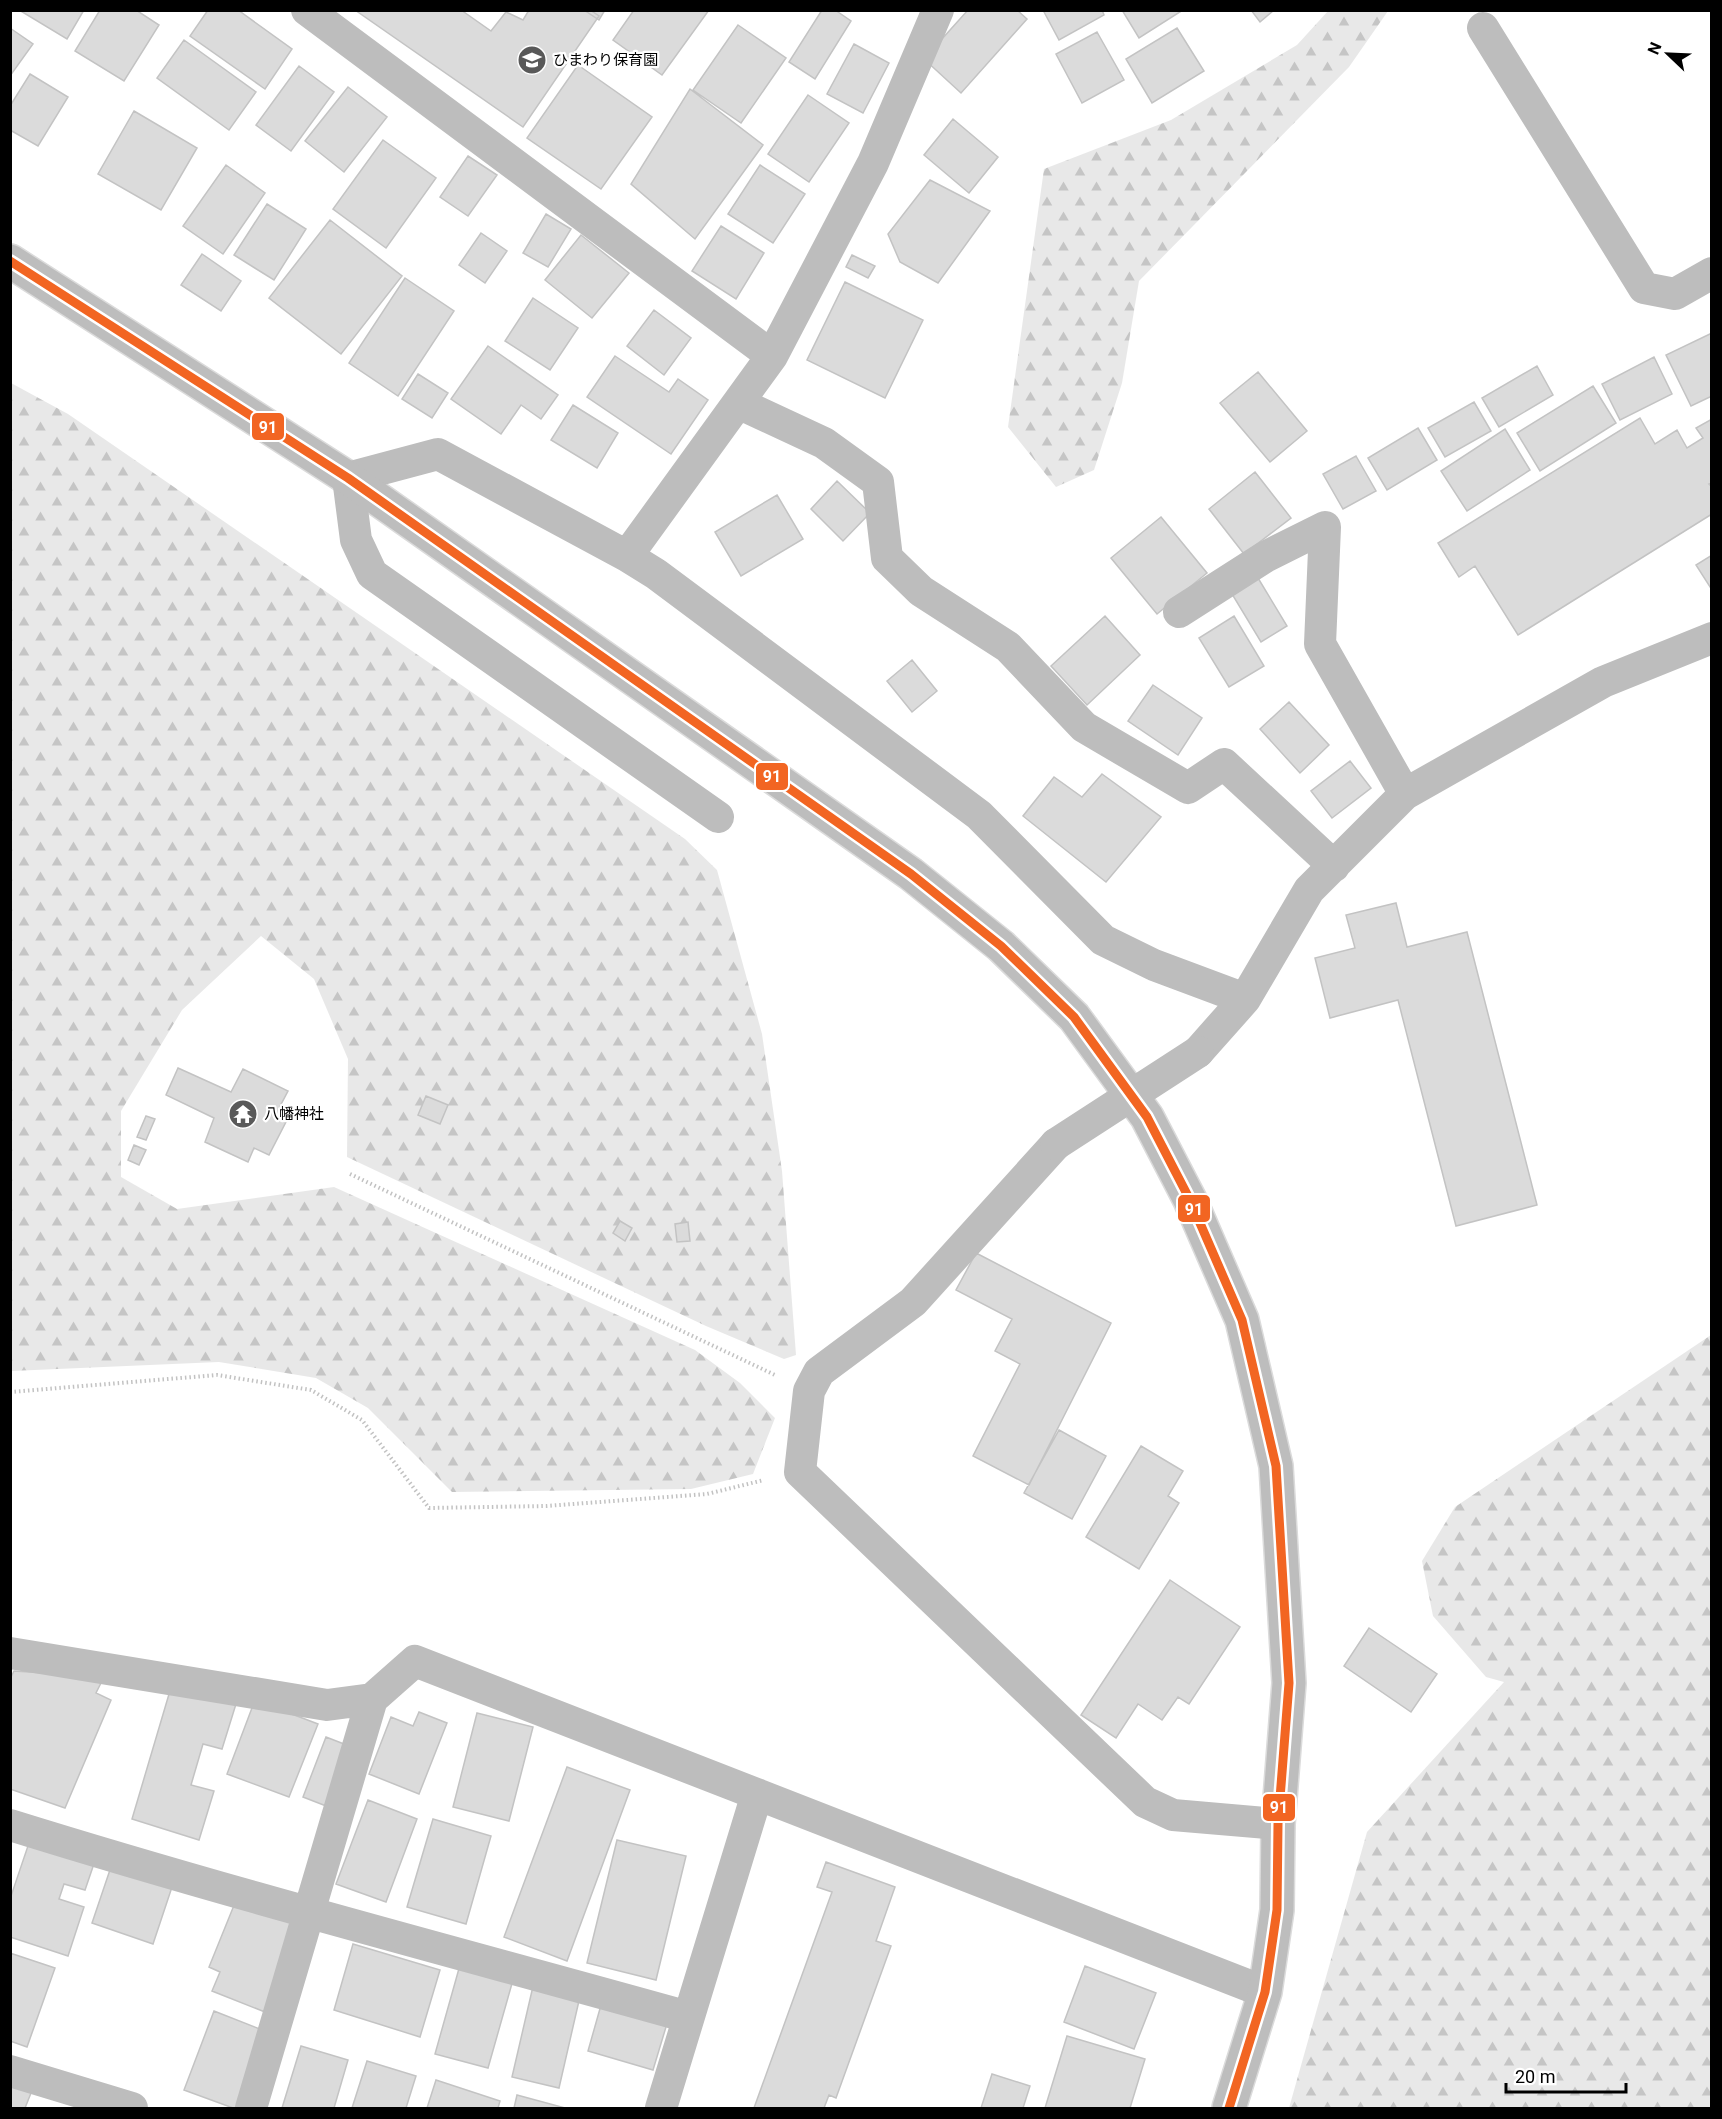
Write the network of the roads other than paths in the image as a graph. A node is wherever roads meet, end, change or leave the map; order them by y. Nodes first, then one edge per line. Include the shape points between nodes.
1 (308, 10) edge
2 (938, 10) edge
3 (1483, 28) dead end
4 (10, 261) edge
5 (1712, 273) edge
6 (772, 356) junction
7 (738, 403) junction
8 (348, 478) junction
9 (627, 556) junction
10 (1179, 612) dead end
11 (1712, 638) edge
12 (1405, 794) junction
13 (718, 817) dead end
14 (1334, 866) junction
15 (1245, 999) junction
16 (10, 1653) edge
17 (372, 1699) junction
18 (757, 1794) junction
19 (1278, 1824) junction
20 (10, 1825) edge
21 (309, 1913) junction
22 (1265, 1992) junction
23 (688, 2017) junction
24 (10, 2071) edge
25 (132, 2109) edge
26 (251, 2109) edge
27 (661, 2109) edge
28 (1229, 2109) edge

1 - 6 street
2 - 6 street via 873,163
3 - 5 street via 1644,288 1675,294
4 - 8 main road
6 - 7 street
7 - 9 street
7 - 14 street via 824,443 878,482 887,558 921,591 1008,647 1084,727 1188,788 1224,764
8 - 9 street via 438,453
8 - 13 street via 356,540 372,574
8 - 19 main road via 911,874 1001,946 1074,1017 1148,1117 1190,1200 1242,1320 1276,1466 1289,1683
9 - 15 street via 979,815 1102,940 1154,965
10 - 12 street via 1264,557 1325,527 1320,644
11 - 12 street via 1603,682
12 - 14 street
14 - 15 street via 1309,890
15 - 19 street, bridge via 1198,1052 1056,1144 913,1302 819,1372 808,1390 800,1472 1145,1802 1173,1815
16 - 17 street via 327,1705
17 - 18 street via 415,1661
17 - 21 street
18 - 22 street
18 - 23 street
19 - 22 main road via 1277,1910
20 - 21 street
21 - 23 street
21 - 26 street
22 - 28 main road
23 - 27 street
24 - 25 street

